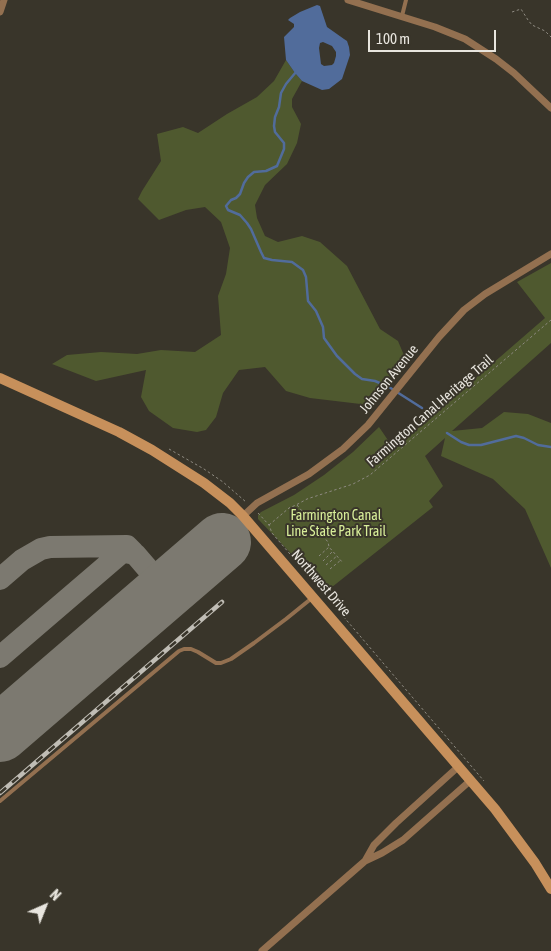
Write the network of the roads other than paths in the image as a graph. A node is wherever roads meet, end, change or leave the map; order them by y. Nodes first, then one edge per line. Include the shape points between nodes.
1 (4, 0) edge
2 (348, 0) edge
3 (406, 0) edge
4 (0, 12) edge
5 (402, 16) junction
6 (551, 108) edge
7 (551, 254) edge
8 (0, 378) edge
9 (244, 516) junction
10 (314, 597) junction
11 (459, 766) junction
12 (471, 780) junction
13 (0, 802) edge
14 (365, 861) junction
15 (551, 889) edge
16 (262, 951) edge

1 - 4 street
2 - 5 street
3 - 5 lane
5 - 6 street via 450,32 479,47 514,73
7 - 9 street, Johnson Avenue via 474,302 448,327 368,425 343,449 309,474 257,504
8 - 9 main road, Northwest Drive via 152,450 204,483
9 - 10 main road, Northwest Drive
10 - 11 main road, Northwest Drive
10 - 13 lane via 226,662 216,663 191,649 179,651
11 - 12 main road, Northwest Drive
11 - 14 street via 374,845
12 - 14 street via 404,840
12 - 15 main road, Northwest Drive via 495,808
14 - 16 street

